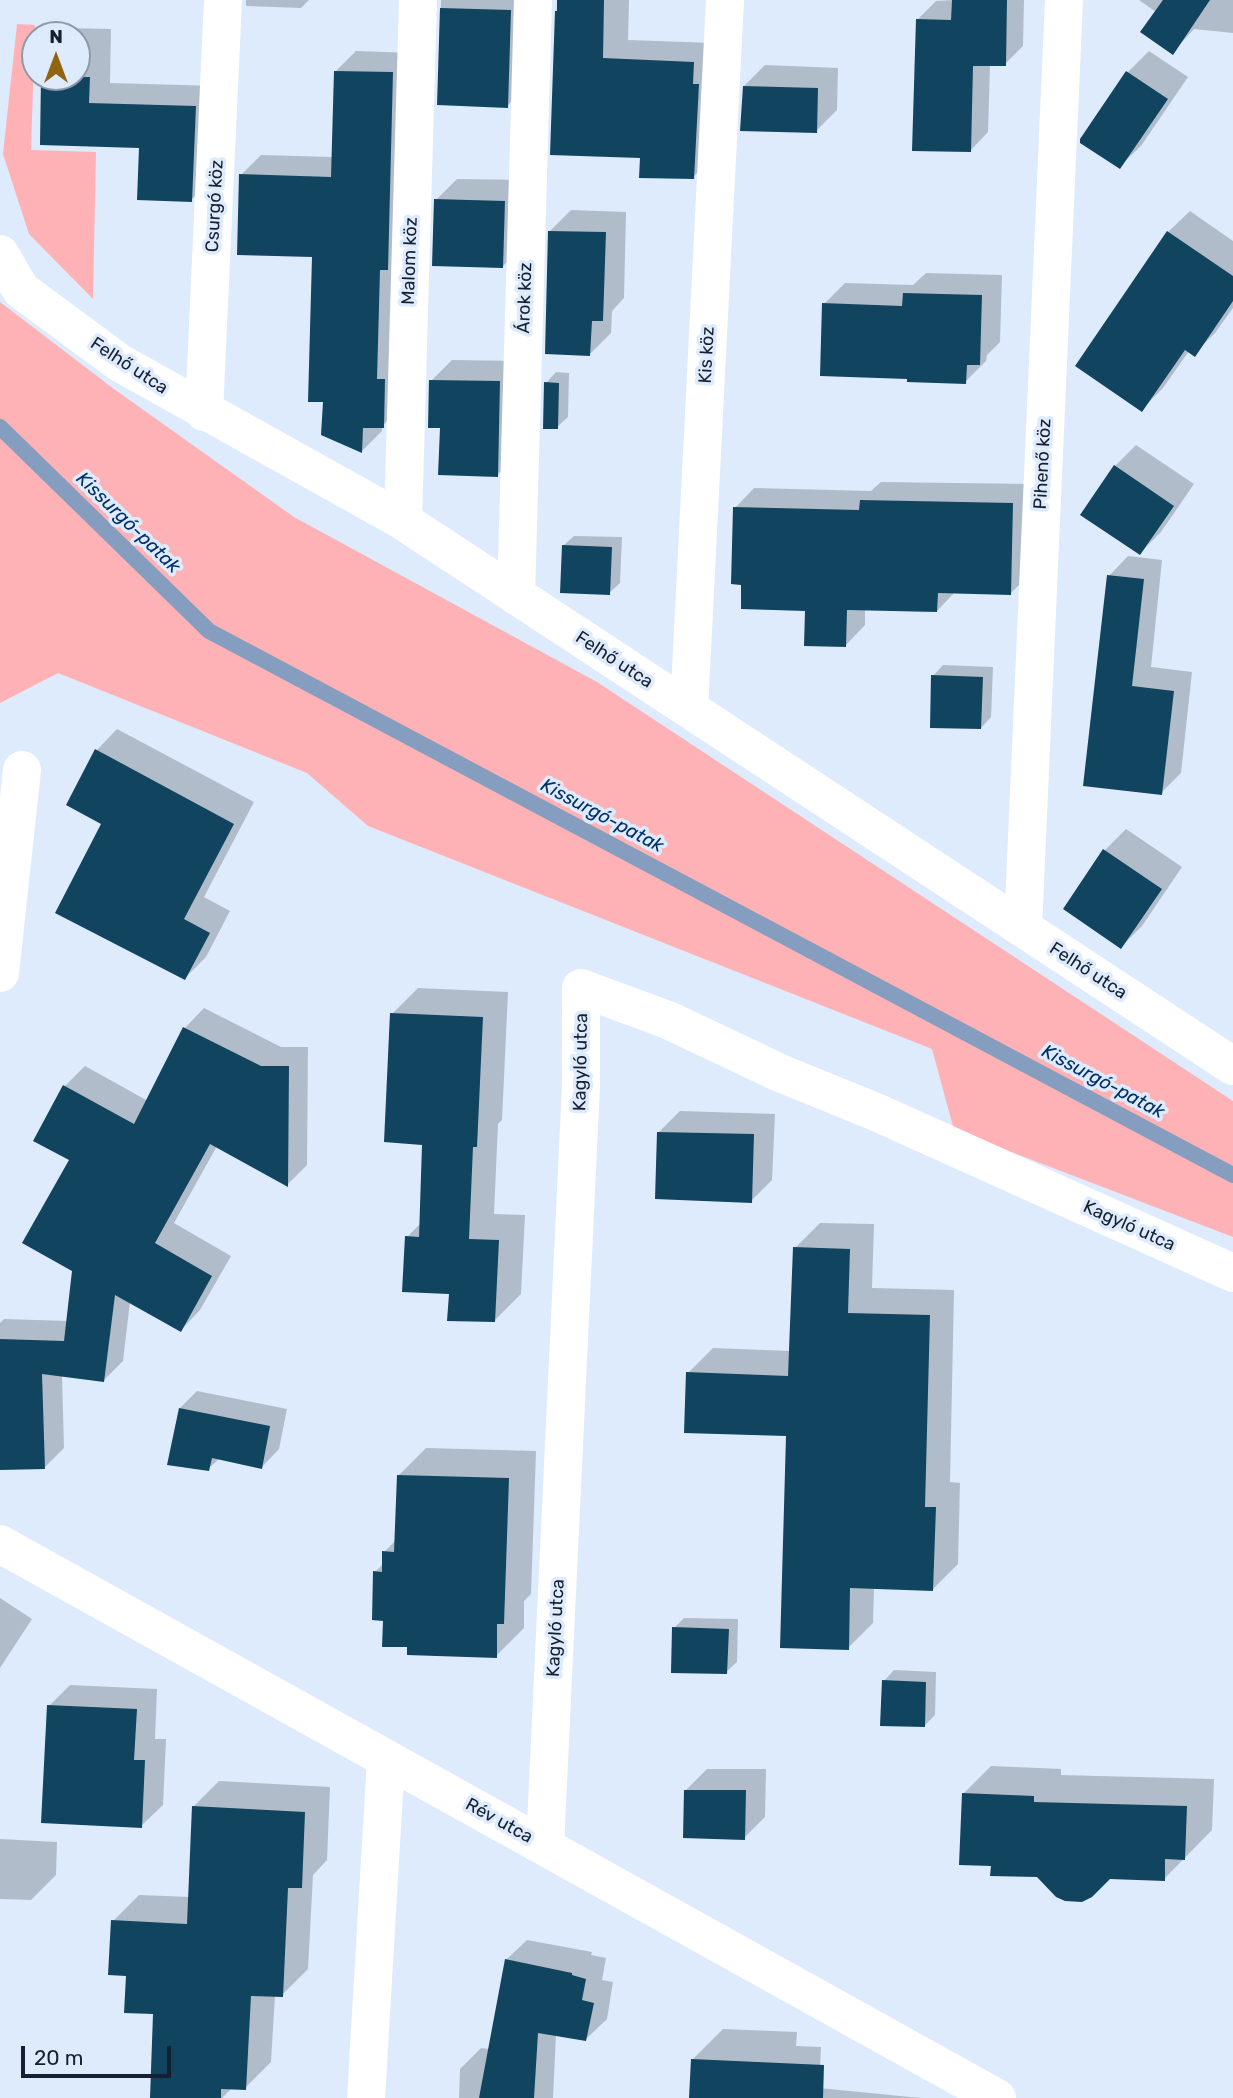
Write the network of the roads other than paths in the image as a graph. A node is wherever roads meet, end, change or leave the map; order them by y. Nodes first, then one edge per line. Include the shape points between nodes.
1 (223, 0) edge
2 (418, 0) edge
3 (533, 0) edge
4 (725, 0) edge
5 (1064, 0) edge
6 (0, 254) edge
7 (204, 412) junction
8 (403, 521) junction
9 (516, 596) junction
10 (689, 709) junction
11 (22, 770) dead end
12 (1023, 928) junction
13 (0, 973) edge
14 (1233, 1066) edge
15 (1233, 1273) edge
16 (0, 1544) edge
17 (386, 1759) junction
18 (545, 1846) junction
19 (366, 2098) edge
20 (997, 2098) edge

1 - 7 street, Csurgó köz
2 - 8 street, Malom köz
3 - 9 street, Árok köz
4 - 10 street, Kis köz
5 - 12 street, Pihenő köz
6 - 7 street, Felhő utca via 21,290 120,363
7 - 8 street, Felhő utca
8 - 9 street, Felhő utca
9 - 10 street, Felhő utca
10 - 12 street, Felhő utca
11 - 13 street
12 - 14 street, Felhő utca
15 - 18 street, Kagyló utca via 668,1020 581,988 581,1085
16 - 17 street, Rév utca
17 - 18 street, Rév utca
17 - 19 street
18 - 20 street, Rév utca

